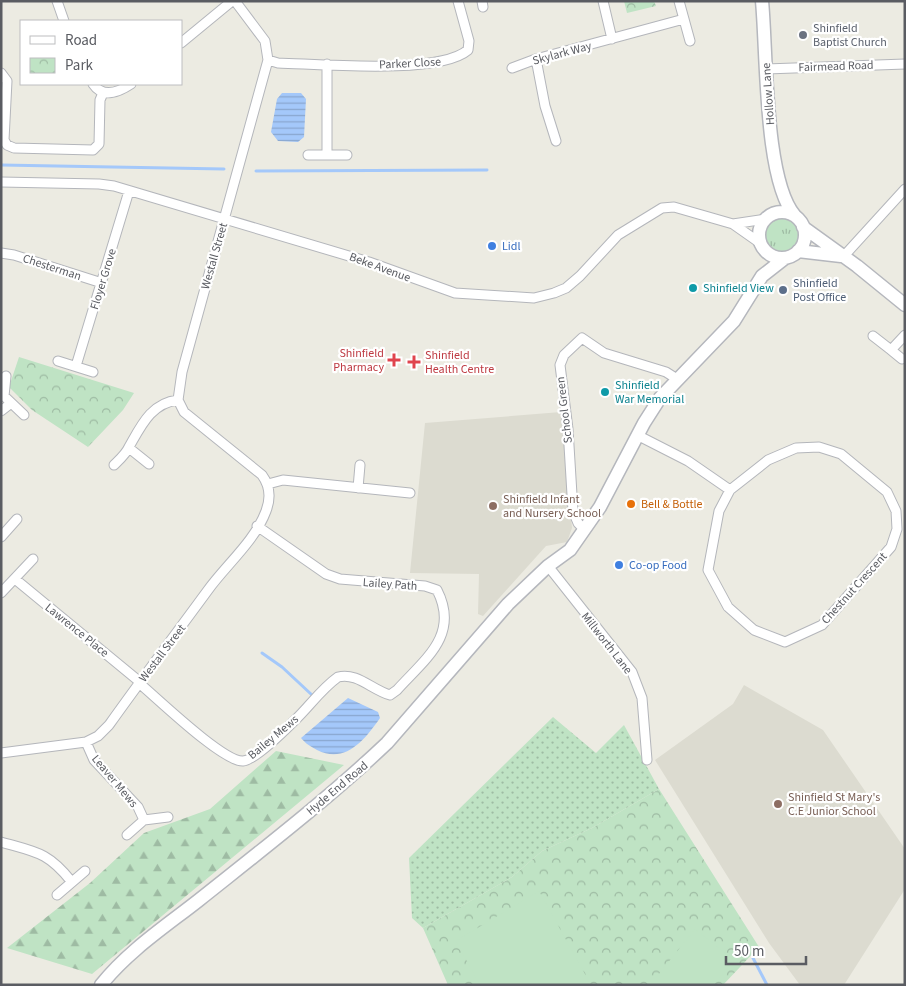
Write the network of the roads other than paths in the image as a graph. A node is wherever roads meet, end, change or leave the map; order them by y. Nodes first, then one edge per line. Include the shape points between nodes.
1 (57, 1) edge
2 (249, 1) edge
3 (458, 1) edge
4 (603, 1) edge
5 (679, 1) edge
6 (762, 1) edge
7 (236, 4) edge
8 (684, 19) junction
9 (64, 20) edge
10 (612, 39) junction
11 (690, 41) dead end
12 (182, 42) edge
13 (536, 59) junction
14 (268, 60) junction
15 (327, 64) junction
16 (905, 64) edge
17 (512, 68) dead end
18 (766, 69) junction
19 (1, 73) edge
20 (94, 85) edge
21 (129, 85) edge
22 (103, 92) junction
23 (556, 141) dead end
24 (308, 155) dead end
25 (328, 155) junction
26 (347, 155) dead end
27 (1, 182) edge
28 (779, 186) junction
29 (905, 189) edge
30 (129, 190) junction
31 (795, 216) junction
32 (768, 217) junction
33 (224, 220) junction
34 (732, 224) junction
35 (803, 227) junction
36 (762, 246) junction
37 (798, 251) junction
38 (1, 254) edge
39 (844, 257) junction
40 (785, 258) junction
41 (762, 276) junction
42 (102, 283) junction
43 (905, 305) edge
44 (905, 335) edge
45 (873, 336) dead end
46 (891, 350) junction
47 (902, 359) dead end
48 (58, 361) dead end
49 (76, 366) junction
50 (93, 372) dead end
51 (6, 376) dead end
52 (677, 379) junction
53 (178, 400) junction
54 (10, 404) junction
55 (1, 411) edge
56 (24, 415) dead end
57 (638, 435) junction
58 (129, 448) junction
59 (150, 464) dead end
60 (114, 465) dead end
61 (360, 465) dead end
62 (268, 484) junction
63 (358, 488) junction
64 (730, 490) junction
65 (410, 493) dead end
66 (17, 518) dead end
67 (257, 526) junction
68 (585, 530) junction
69 (901, 531) edge
70 (1, 537) edge
71 (33, 559) dead end
72 (548, 566) junction
73 (15, 579) junction
74 (1, 593) edge
75 (140, 682) junction
76 (331, 682) joint
77 (86, 742) junction
78 (1, 753) edge
79 (647, 760) dead end
80 (168, 817) dead end
81 (144, 820) junction
82 (127, 834) dead end
83 (1, 842) edge
84 (85, 871) dead end
85 (72, 881) junction
86 (57, 894) dead end
87 (102, 985) edge

1 - 9 street
2 - 7 street
3 - 15 street, Parker Close via 469,41 468,50 454,59 429,64
4 - 10 street
5 - 8 street
6 - 18 main road, Hollow Lane
7 - 12 street
7 - 14 street via 265,41
8 - 10 street, Skylark Way
8 - 11 street
10 - 13 street, Skylark Way
13 - 17 street, Skylark Way
13 - 23 street
14 - 15 street, Parker Close
14 - 33 street, Westall Street
15 - 25 street
16 - 18 street, Fairmead Road
18 - 28 main road, Hollow Lane
19 - 22 street via 7,81 4,140 14,148 93,150 99,144
20 - 22 street
21 - 22 street via 114,93
24 - 25 street
25 - 26 street
27 - 30 street, Beke Avenue via 98,184
28 - 31 main road, Hollow Lane
28 - 32 main road, Hollow Lane
29 - 39 street
30 - 33 street, Beke Avenue
30 - 42 street, Floyer Grove
31 - 32 main road via 786,213
31 - 35 main road
32 - 34 street
32 - 36 main road via 760,228
33 - 34 street, Beke Avenue via 360,259 448,291 534,298 566,288 618,235 662,208 674,207
33 - 53 street, Westall Street via 182,372
34 - 36 street
35 - 37 main road via 804,240
35 - 39 main road
36 - 40 main road via 777,258
36 - 41 main road via 765,263
37 - 39 main road
37 - 40 main road
38 - 42 street, Chesterman via 14,255
39 - 43 main road
40 - 41 main road
41 - 52 main road via 734,321
42 - 49 street, Floyer Grove
44 - 46 street
45 - 46 street
46 - 47 street
48 - 49 street
49 - 50 street
51 - 54 street via 4,396
52 - 57 main road via 660,398
52 - 68 street, School Green via 666,372 604,353 582,338 564,355 560,373 565,395 573,511
53 - 58 street via 156,407 134,435
53 - 62 street via 184,412 262,475
54 - 55 street
54 - 56 street
57 - 64 street via 688,461
57 - 68 main road
58 - 59 street
58 - 60 street
61 - 63 street
62 - 63 street via 283,480
62 - 67 street, Westall Street via 266,512
63 - 65 street
64 - 69 street, Chestnut Crescent via 768,460 796,448 819,447 841,454 887,492
64 - 69 street, Chestnut Crescent via 719,511 708,570 728,607 754,630 786,642 822,626 891,547
66 - 70 street
67 - 75 street, Westall Street
67 - 76 street, Lailey Path via 326,574 340,579 425,586 437,590 445,606 441,642 390,695 349,676 338,677
68 - 72 main road via 570,550
71 - 73 street
72 - 79 street, Millworth Lane via 632,672 642,698
72 - 87 main road, Hyde End Road via 480,634 369,760 126,959
73 - 74 street
73 - 75 street, Lawrence Place
75 - 76 street, Bailey Mews via 207,742 245,761 292,722
75 - 77 street, Westall Street via 109,725
77 - 78 street, Westall Street
77 - 81 street, Leaver Mews via 94,760 138,807
80 - 81 street, Leaver Mews
81 - 82 street, Leaver Mews
83 - 85 street via 48,857
84 - 85 street
85 - 86 street

